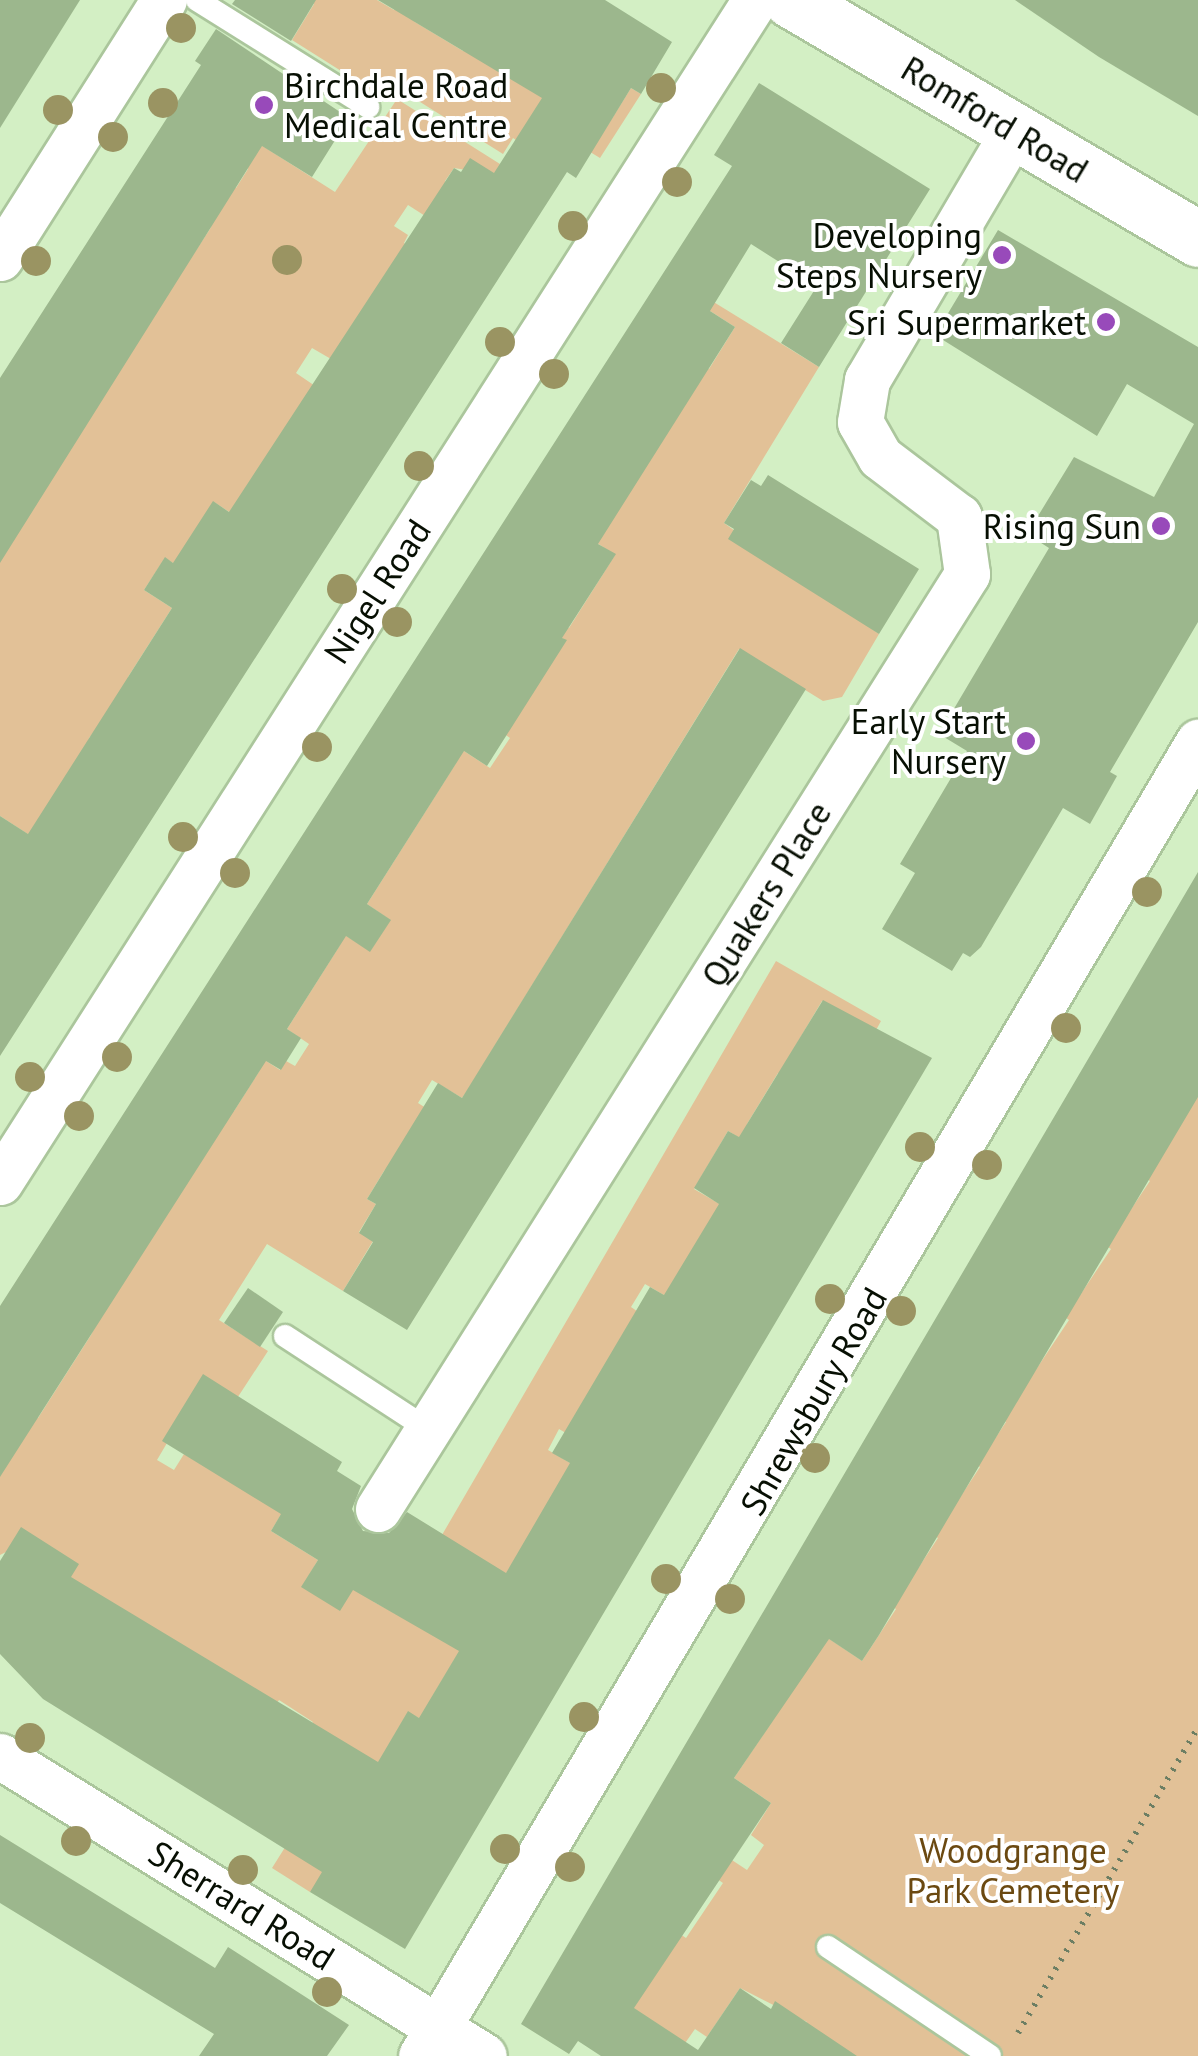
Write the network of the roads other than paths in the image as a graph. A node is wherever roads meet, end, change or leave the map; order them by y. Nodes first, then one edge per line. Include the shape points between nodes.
1 (164, 0) edge
2 (197, 0) edge
3 (755, 0) edge
4 (792, 0) edge
5 (368, 107) dead end
6 (1013, 132) junction
7 (1198, 238) edge
8 (0, 258) edge
9 (1198, 742) edge
10 (0, 1182) edge
11 (285, 1336) dead end
12 (429, 1430) junction
13 (378, 1509) dead end
14 (0, 1756) edge
15 (828, 1947) dead end
16 (430, 2042) edge
17 (484, 2056) edge
18 (990, 2056) edge

1 - 8 street
2 - 5 lane
3 - 10 street, Nigel Road
4 - 6 main road, Romford Road
6 - 7 main road, Romford Road
6 - 12 street, Quakers Place via 867,380 860,422 880,457 959,516 966,574
9 - 16 street, Shrewsbury Road
11 - 12 lane
12 - 13 street, Quakers Place
14 - 16 street, Sherrard Road
15 - 18 lane
16 - 17 street, Sherrard Road

